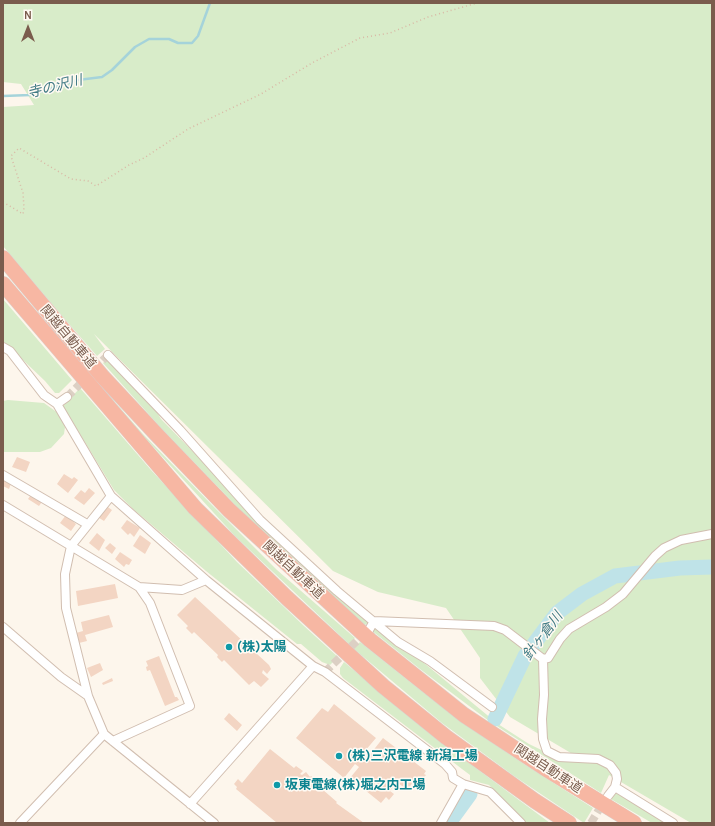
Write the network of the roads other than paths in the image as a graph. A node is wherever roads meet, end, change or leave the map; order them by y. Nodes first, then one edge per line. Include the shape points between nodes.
1 (3, 258) edge
2 (3, 284) edge
3 (3, 347) edge
4 (108, 355) dead end
5 (67, 397) tunnel mouth
6 (57, 404) junction
7 (3, 475) edge
8 (112, 496) junction
9 (3, 505) edge
10 (86, 524) junction
11 (712, 534) edge
12 (70, 546) junction
13 (206, 580) junction
14 (139, 587) junction
15 (374, 621) junction
16 (3, 627) edge
17 (368, 630) tunnel mouth
18 (543, 659) junction
19 (313, 666) junction
20 (88, 696) junction
21 (492, 707) dead end
22 (104, 734) junction
23 (113, 741) junction
24 (463, 784) junction
25 (615, 787) junction
26 (608, 796) tunnel mouth
27 (190, 804) junction
28 (20, 823) edge
29 (214, 823) edge
30 (441, 823) edge
31 (521, 823) edge
32 (569, 823) edge
33 (634, 823) edge
34 (673, 823) edge

1 - 33 highway, 関越自動車道 via 102,376 157,435 230,510 364,635 464,715
2 - 32 highway, 関越自動車道 via 195,508 287,598 384,686 446,737
3 - 6 street via 10,351 44,395
4 - 15 street via 180,430 260,520 337,591
5 - 6 street
6 - 8 street
7 - 10 street
8 - 10 street
8 - 13 street
9 - 12 street
10 - 12 street
11 - 18 street via 681,540 664,548 623,594 569,629 548,658
12 - 14 street
12 - 20 street via 65,574 66,608
13 - 14 street via 182,590
13 - 19 street
14 - 23 street via 150,603 190,706
15 - 17 street
15 - 18 street via 494,626 505,630
15 - 21 street via 398,642 430,661
16 - 20 street via 61,677
18 - 25 street via 542,739 547,752 559,757 598,759 610,765 616,773
19 - 24 street via 325,672 445,764 452,772 453,778
19 - 27 street
20 - 22 street
22 - 23 street
22 - 28 street
23 - 27 street
24 - 30 street
24 - 31 street via 490,792
25 - 26 street
25 - 34 street
27 - 29 street

